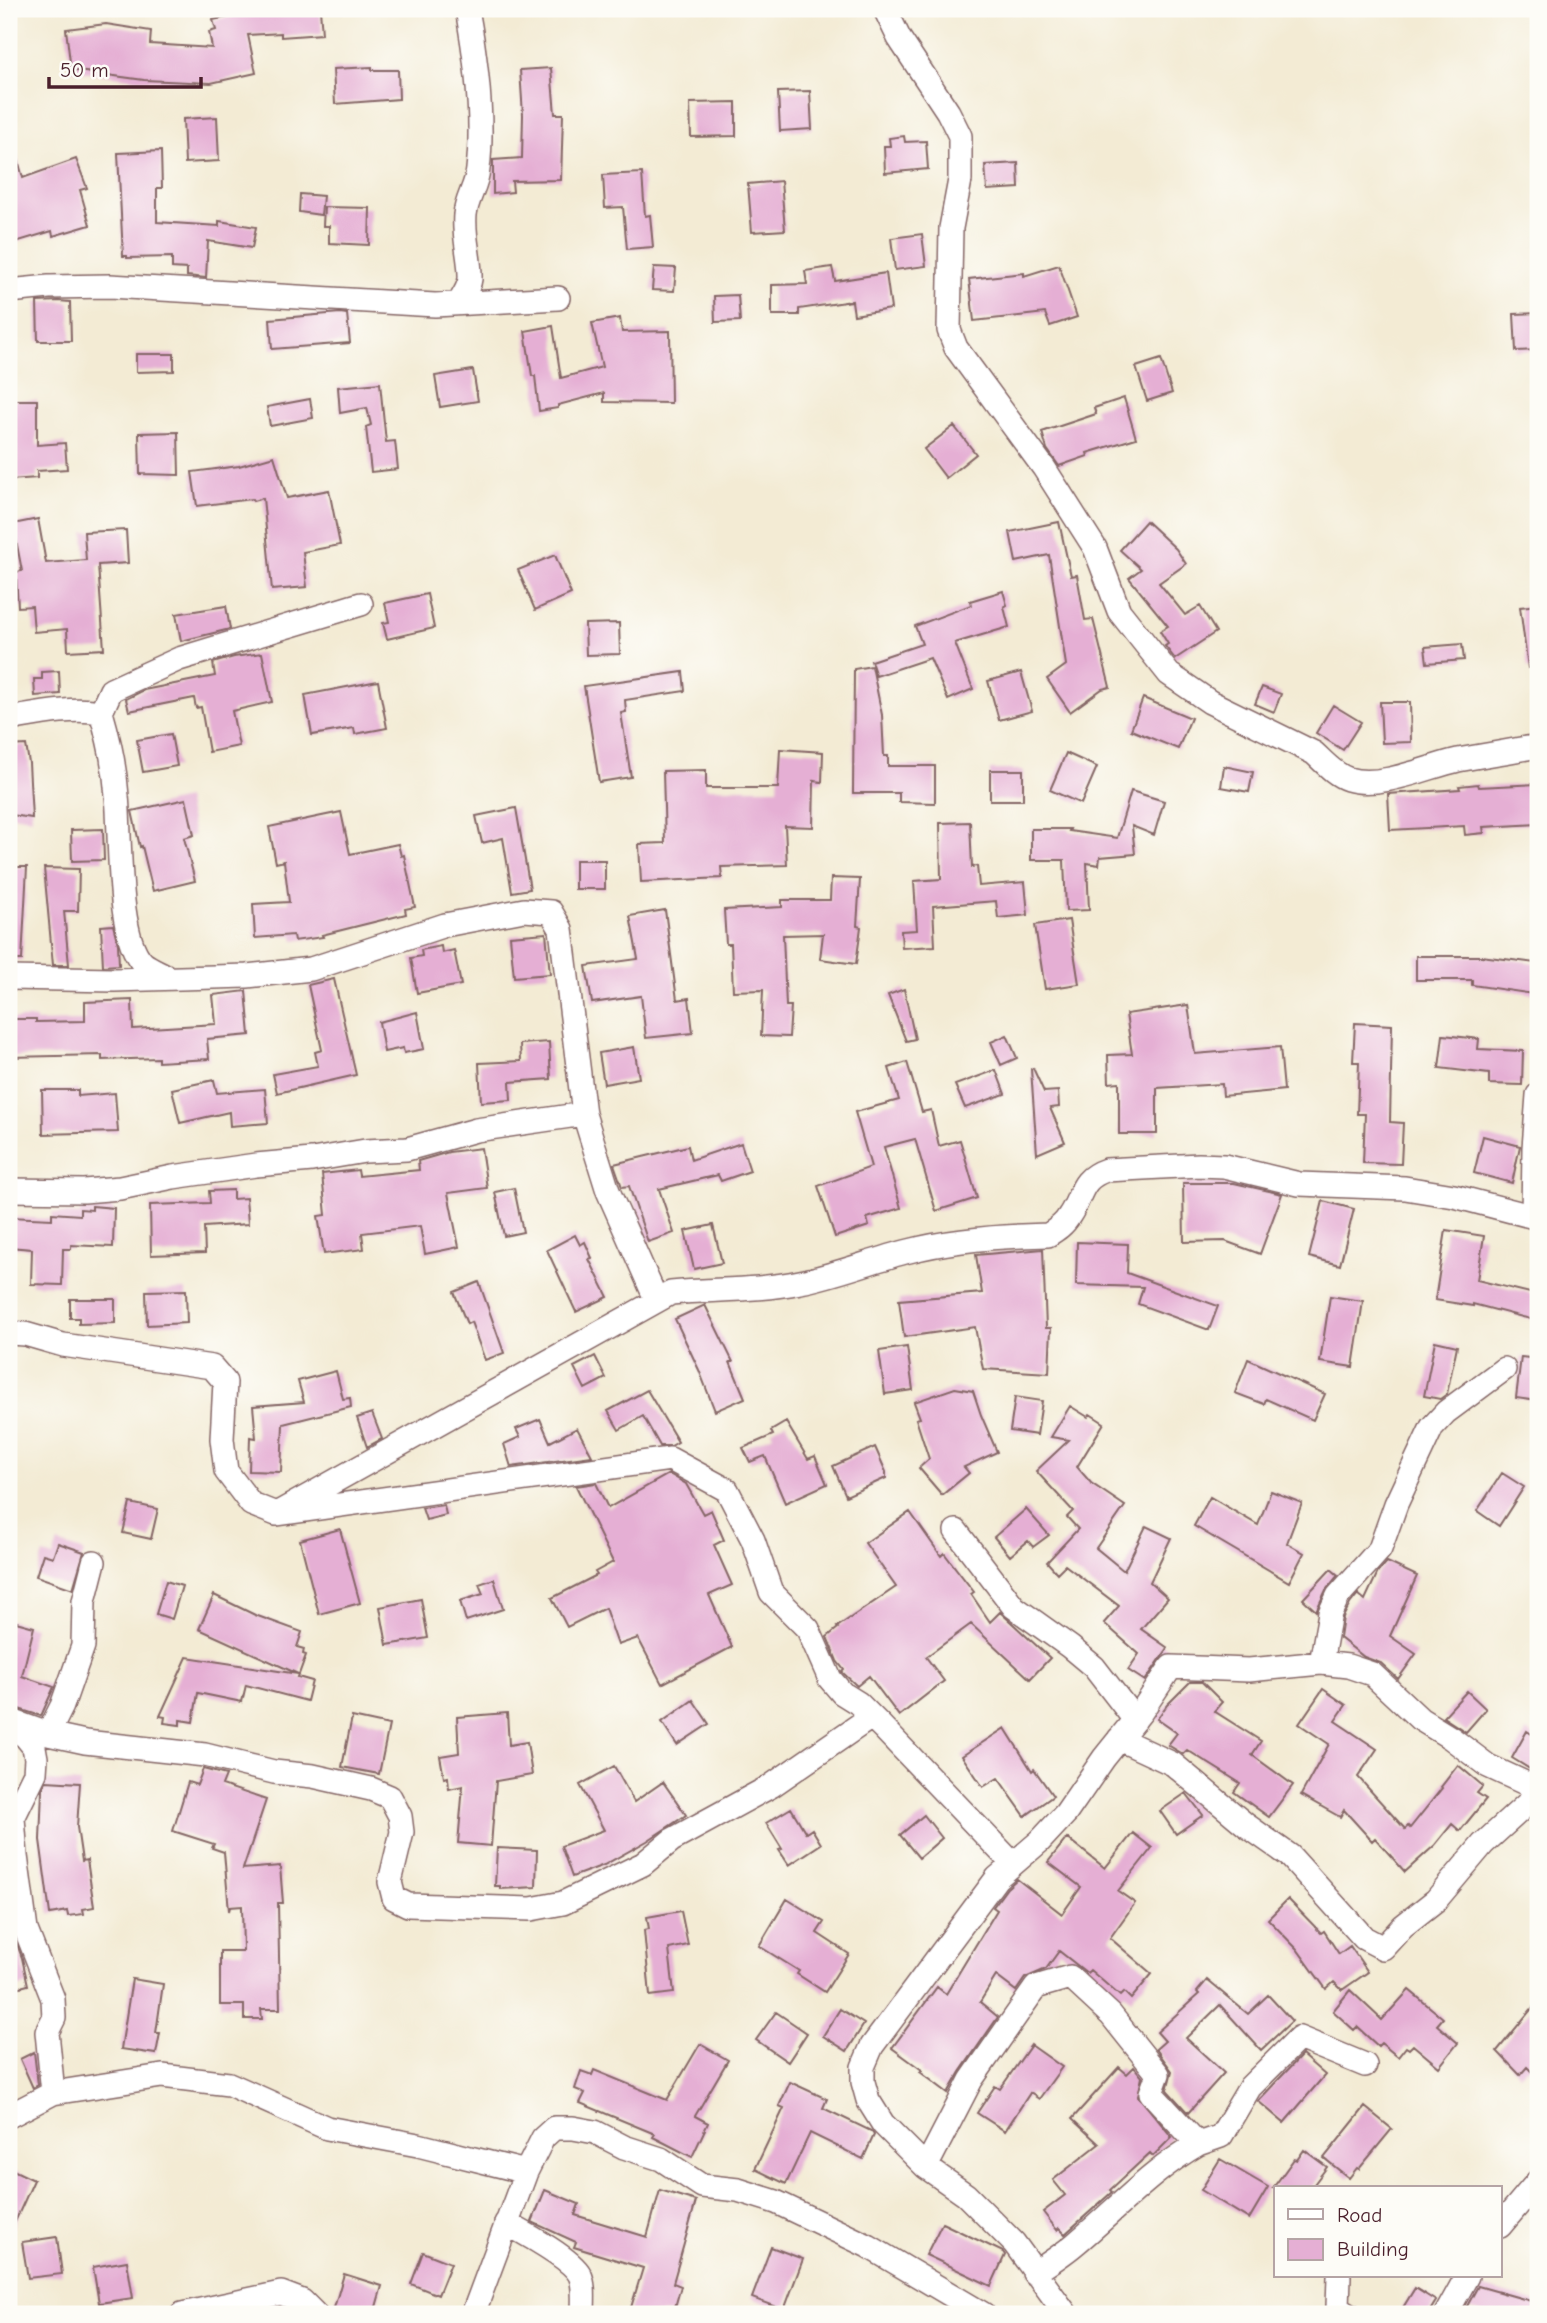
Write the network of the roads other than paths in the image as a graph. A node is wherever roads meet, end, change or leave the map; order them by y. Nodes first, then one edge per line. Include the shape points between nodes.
1 (467, 9) edge
2 (885, 9) edge
3 (9, 291) edge
4 (558, 298) dead end
5 (459, 303) junction
6 (360, 604) dead end
7 (101, 712) junction
8 (9, 719) edge
9 (1538, 747) edge
10 (166, 976) junction
11 (9, 978) edge
12 (1538, 1095) edge
13 (584, 1114) junction
14 (9, 1190) edge
15 (1535, 1218) edge
16 (656, 1299) junction
17 (9, 1333) edge
18 (1504, 1369) dead end
19 (276, 1514) junction
20 (956, 1531) dead end
21 (94, 1562) dead end
22 (1321, 1663) junction
23 (871, 1717) junction
24 (9, 1720) edge
25 (1135, 1720) junction
26 (9, 1726) edge
27 (48, 1734) junction
28 (1119, 1739) junction
29 (1538, 1789) edge
30 (1538, 1794) edge
31 (1013, 1864) junction
32 (1365, 2065) dead end
33 (53, 2093) junction
34 (9, 2116) edge
35 (1198, 2144) junction
36 (926, 2168) junction
37 (526, 2172) junction
38 (1538, 2181) edge
39 (506, 2223) junction
40 (1502, 2224) edge
41 (1034, 2273) junction
42 (1339, 2278) edge
43 (1466, 2278) edge
44 (182, 2314) edge
45 (316, 2314) edge
46 (472, 2314) edge
47 (583, 2314) edge
48 (983, 2314) edge
49 (1066, 2314) edge
50 (1349, 2314) edge
51 (1446, 2314) edge

1 - 5 street via 480,132 474,191 465,212 470,279
2 - 9 street via 960,136 960,180 951,228 949,330 956,348 1044,468 1095,548 1119,611 1169,674 1210,702 1314,753 1346,779 1380,780
3 - 5 street via 110,286 365,302
4 - 5 street
6 - 7 street via 178,659 111,690
7 - 8 street via 84,709
7 - 10 street via 117,794 128,934 142,962
10 - 11 street
10 - 13 street via 312,969 445,925 524,910 551,912 561,929
12 - 15 street
13 - 14 street via 476,1130 407,1149 256,1165 120,1188
13 - 16 street via 608,1191
15 - 16 street via 1454,1196 1405,1188 1299,1184 1224,1166 1106,1170 1094,1173 1083,1185 1070,1216 1048,1235 960,1241 911,1250 802,1282 671,1293
16 - 19 street
17 - 19 street via 212,1367 225,1382 222,1439 226,1471 251,1504
18 - 22 street via 1432,1427 1380,1549 1338,1596 1330,1613
19 - 23 street via 670,1459 727,1490 753,1540 771,1592 808,1629 830,1679
20 - 25 street via 1014,1606 1094,1667
21 - 27 street via 84,1601 83,1646
22 - 25 street via 1249,1670 1171,1667
22 - 29 street via 1373,1674 1420,1718 1488,1766
23 - 27 street via 771,1786 672,1840 643,1864 563,1903 531,1909 408,1905 394,1898 390,1882 402,1832 400,1816 390,1797 371,1789 205,1755
23 - 31 street
24 - 27 street
25 - 28 street
26 - 33 street via 25,1736 36,1758 35,1773 13,1818 26,1930 53,1999 54,2018 47,2032
28 - 30 street via 1173,1764 1290,1856 1364,1938 1383,1948
28 - 31 street via 1066,1813
31 - 36 street via 997,1878 872,2046 863,2067 868,2100 883,2124
32 - 35 street via 1299,2038 1250,2087 1221,2136
33 - 34 street
33 - 37 street via 162,2077 229,2084 327,2128
35 - 36 street via 1151,2093 1158,2074 1111,2015 1070,1977 1035,1987 971,2080
35 - 41 street via 1171,2159 1074,2245
36 - 41 street via 966,2195 1014,2243
37 - 39 street
37 - 48 street via 543,2138 554,2128 595,2132 661,2159 702,2186 738,2190 776,2203 868,2246
38 - 40 street
39 - 46 street
39 - 47 street via 543,2243 579,2273
41 - 49 street
42 - 50 street via 1338,2307
43 - 51 street
44 - 45 street via 281,2293 302,2301

